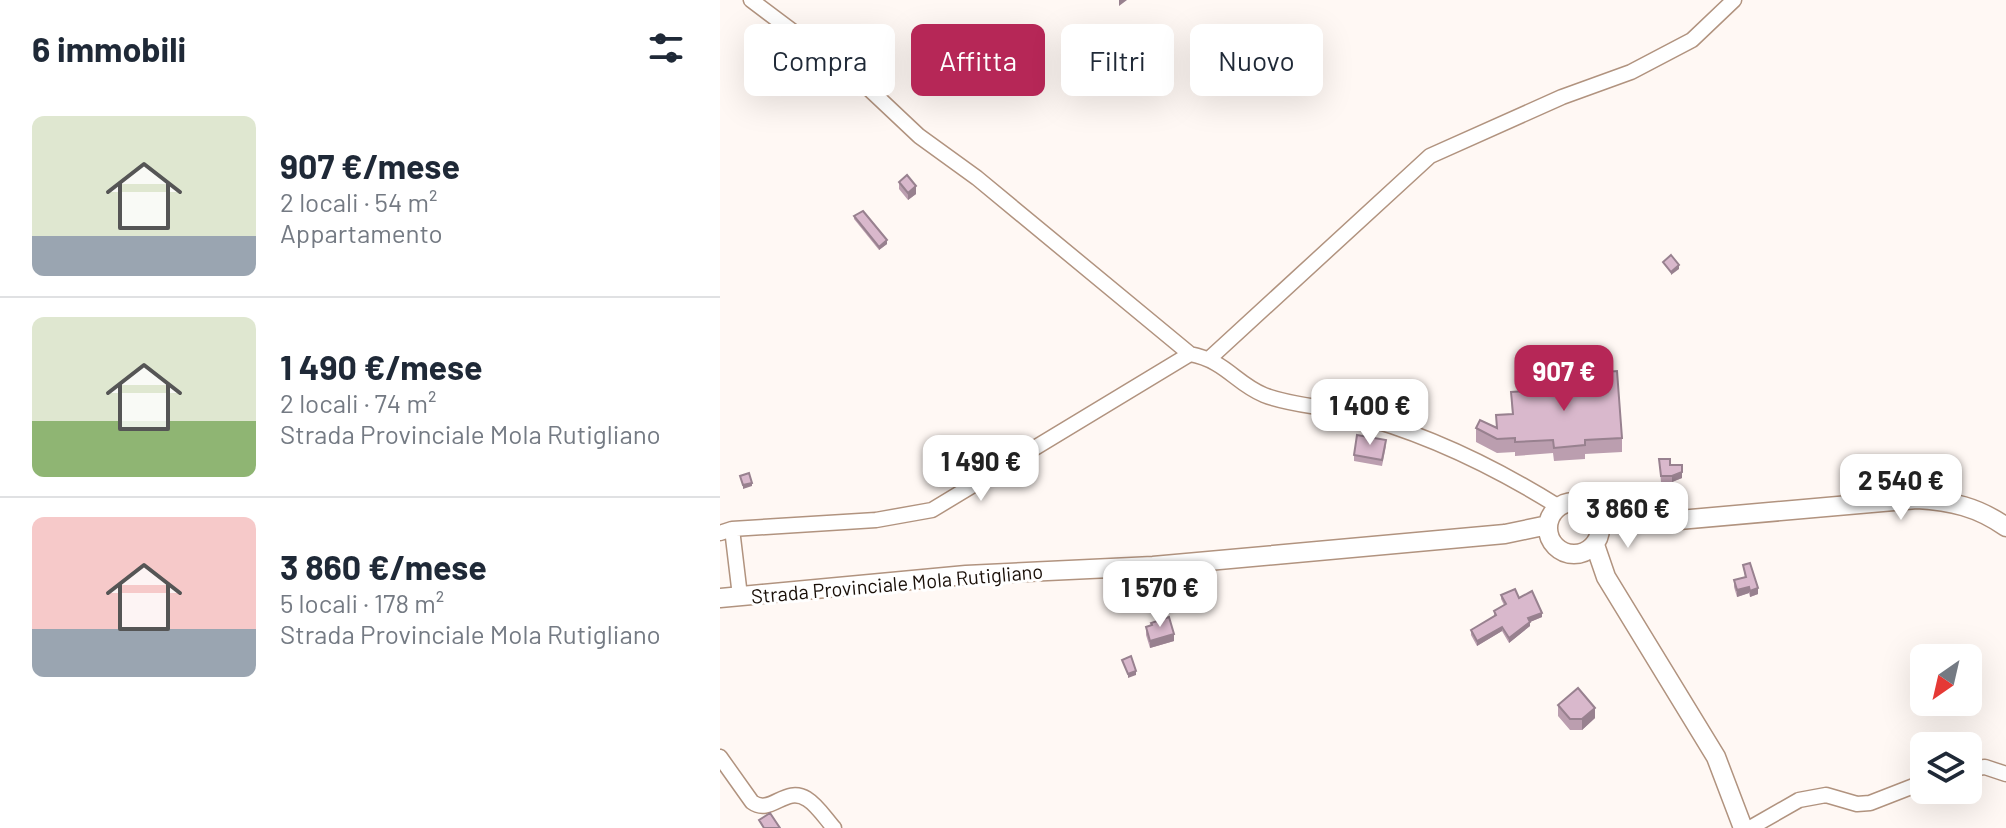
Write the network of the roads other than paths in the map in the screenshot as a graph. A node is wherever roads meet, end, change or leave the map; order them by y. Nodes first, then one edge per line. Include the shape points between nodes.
1 (751, 0) edge
2 (1734, 0) edge
3 (1190, 354) junction
4 (1210, 358) junction
5 (1599, 519) junction
6 (1553, 523) junction
7 (1645, 523) junction
8 (2006, 527) edge
9 (726, 531) edge
10 (1597, 542) junction
11 (1578, 554) junction
12 (1606, 577) junction
13 (740, 596) junction
14 (720, 598) edge
15 (720, 757) edge
16 (1982, 767) edge
17 (2006, 774) edge
18 (1910, 787) edge
19 (834, 828) edge
20 (1743, 828) edge
21 (1750, 828) edge

1 - 3 street via 867,87 919,136
2 - 4 street via 1692,40 1631,72 1430,156
3 - 4 street
3 - 9 street via 932,510 876,520
4 - 6 street via 1263,395 1349,413 1427,439 1532,490
5 - 6 main road via 1584,503 1566,503
5 - 7 main road
5 - 10 main road
6 - 11 main road via 1561,551
6 - 13 main road, Strada Provinciale Mola Rutigliano via 1505,534 1153,566 966,575
7 - 8 main road via 1917,499 1949,501 1987,513
7 - 10 main road
9 - 13 street
10 - 11 main road
10 - 12 main road
11 - 12 main road
12 - 20 main road via 1716,757
13 - 14 main road, Strada Provinciale Mola Rutigliano
15 - 19 street via 758,807 795,794 808,799
16 - 17 street
18 - 21 street via 1870,803 1826,795 1799,800

